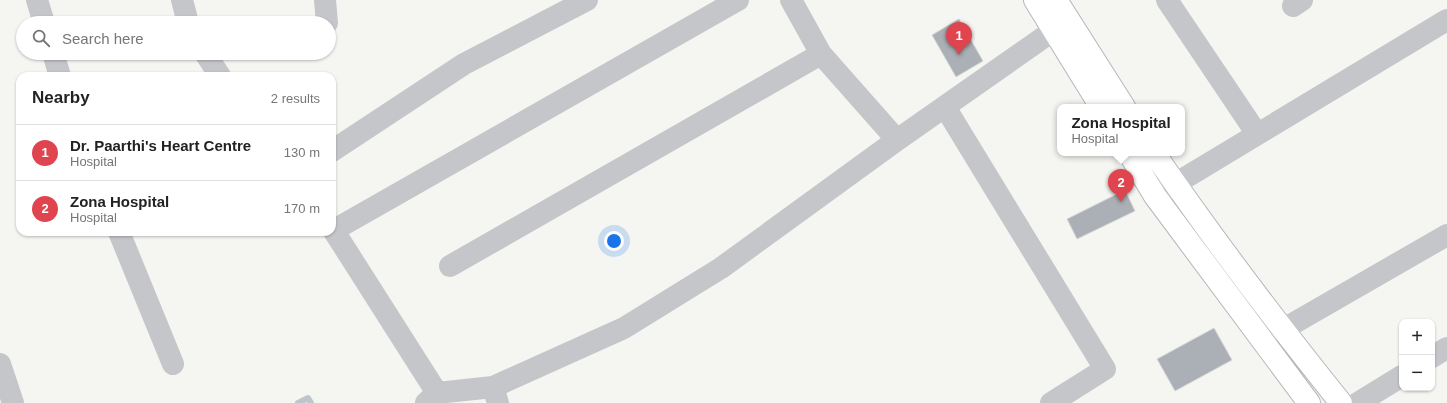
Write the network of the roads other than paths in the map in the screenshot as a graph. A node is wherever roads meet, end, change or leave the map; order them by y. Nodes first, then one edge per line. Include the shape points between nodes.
1 (36, 0) edge
2 (182, 0) edge
3 (325, 0) edge
4 (586, 0) edge
5 (738, 0) edge
6 (791, 0) edge
7 (1035, 0) edge
8 (1056, 0) edge
9 (1167, 0) edge
10 (42, 16) edge
11 (186, 16) edge
12 (326, 16) edge
13 (1447, 20) edge
14 (1054, 30) junction
15 (822, 54) junction
16 (55, 60) edge
17 (210, 60) edge
18 (59, 72) edge
19 (217, 72) edge
20 (1099, 104) edge
21 (1122, 104) edge
22 (945, 107) junction
23 (1257, 134) junction
24 (897, 140) junction
25 (336, 148) edge
26 (1131, 156) edge
27 (1156, 156) edge
28 (1175, 183) junction
29 (1155, 196) junction
30 (336, 227) edge
31 (336, 234) edge
32 (1447, 235) edge
33 (121, 236) edge
34 (450, 266) dead end
35 (1282, 330) junction
36 (1447, 348) edge
37 (1435, 355) edge
38 (0, 364) edge
39 (173, 364) dead end
40 (1399, 378) edge
41 (495, 395) edge
42 (431, 398) edge
43 (14, 403) edge
44 (1051, 403) edge
45 (1309, 403) edge
46 (1341, 403) edge
47 (1358, 403) edge

1 - 10 street
2 - 11 street
3 - 12 street
4 - 25 street via 464,64
5 - 30 street
6 - 15 street
7 - 14 highway
8 - 21 highway
9 - 23 street
13 - 23 street
14 - 20 highway
14 - 22 street
15 - 24 street
15 - 34 street
16 - 18 street
17 - 19 street
22 - 24 street
22 - 44 street via 1105,369
23 - 28 street
24 - 41 street via 721,268 631,324
26 - 29 highway
27 - 28 highway
28 - 29 street
28 - 35 highway
29 - 45 highway
31 - 42 street
32 - 35 street
33 - 39 street
35 - 46 highway
36 - 37 street
38 - 43 street
40 - 47 street
41 - 42 street

